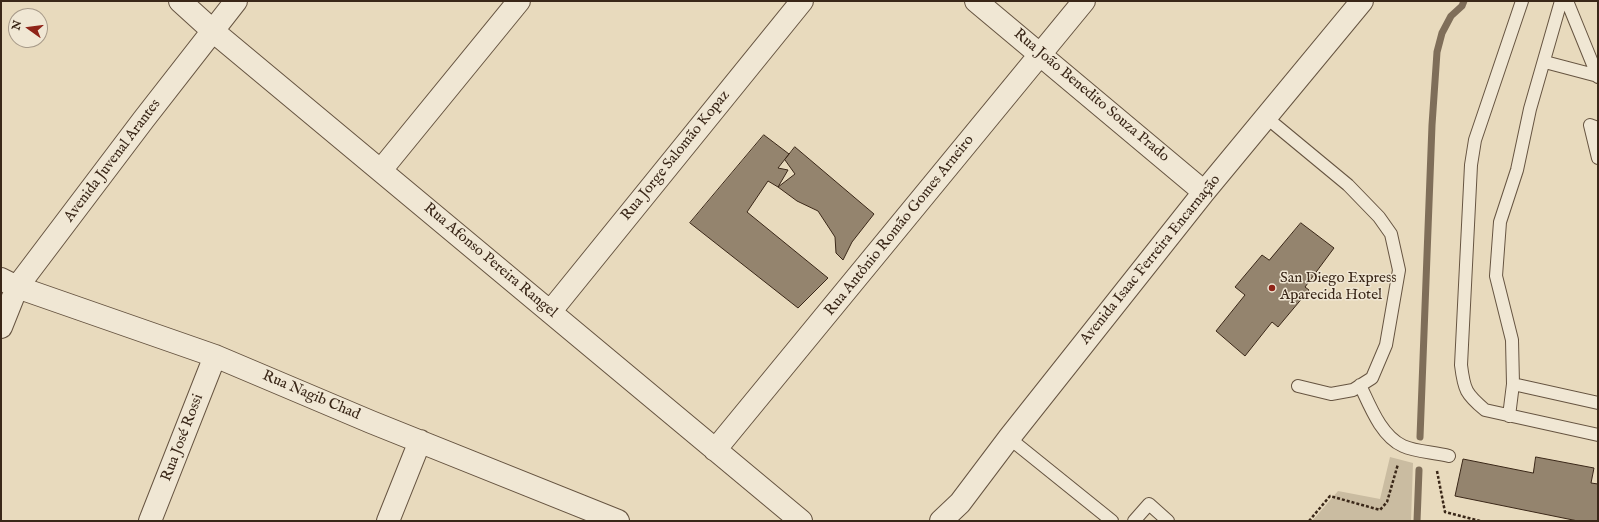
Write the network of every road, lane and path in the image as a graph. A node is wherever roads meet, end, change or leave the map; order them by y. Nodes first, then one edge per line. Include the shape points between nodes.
1 (180, 1) edge
2 (236, 1) edge
3 (519, 1) edge
4 (802, 1) edge
5 (976, 1) edge
6 (1084, 1) edge
7 (1362, 1) edge
8 (1522, 1) edge
9 (1561, 1) edge
10 (1567, 1) edge
11 (213, 31) junction
12 (1041, 54) junction
13 (1545, 62) junction
14 (1598, 77) edge
15 (1267, 118) junction
16 (1598, 128) edge
17 (1598, 158) edge
18 (381, 170) junction
19 (1204, 192) junction
20 (9, 283) edge
21 (550, 312) junction
22 (1, 327) edge
23 (215, 356) junction
24 (1513, 384) junction
25 (1298, 386) dead end
26 (1360, 386) junction
27 (1598, 403) edge
28 (1508, 416) junction
29 (1598, 435) edge
30 (1009, 438) junction
31 (420, 441) junction
32 (1401, 445) junction
33 (715, 450) junction
34 (1433, 452) junction
35 (1448, 456) dead end
36 (150, 521) edge
37 (388, 521) edge
38 (618, 521) edge
39 (801, 521) edge
40 (941, 521) edge
41 (1112, 521) edge
42 (1134, 521) edge
43 (1168, 521) edge
44 (1309, 521) edge
45 (1480, 521) edge

1 - 11 street, Rua Afonso Pereira Rangel
2 - 11 street, Avenida Juvenal Arantes
3 - 18 street
4 - 21 street, Rua Jorge Salomão Kopaz
5 - 12 street, Rua João Benedito Souza Prado
6 - 12 street, Rua Antônio Romão Gomes Arneiro
7 - 15 street, Avenida Isaac Ferreira Encarnação
8 - 28 lane via 1475,140 1461,365 1463,386 1471,398 1485,410
9 - 13 lane
10 - 14 lane
11 - 18 street, Rua Afonso Pereira Rangel
11 - 20 street, Avenida Juvenal Arantes
12 - 19 street, Rua João Benedito Souza Prado
12 - 33 street, Rua Antônio Romão Gomes Arneiro
13 - 14 lane
13 - 24 lane via 1530,109 1517,170 1500,222 1496,276 1512,340
15 - 19 street, Avenida Isaac Ferreira Encarnação
15 - 26 lane via 1348,185 1379,217 1391,234 1399,270 1386,346 1372,378
16 - 17 lane via 1590,125
18 - 21 street, Rua Afonso Pereira Rangel
19 - 30 street, Avenida Isaac Ferreira Encarnação
20 - 22 street, Avenida Juvenal Arantes
20 - 23 street, Rua Nagib Chad
21 - 33 street, Rua Afonso Pereira Rangel
23 - 31 street, Rua Nagib Chad
23 - 36 street, Rua José Rossi
24 - 27 lane
24 - 28 lane
25 - 26 lane via 1331,394
26 - 32 lane via 1376,418 1394,441
28 - 29 lane
30 - 40 street, Avenida Isaac Ferreira Encarnação via 960,503
30 - 41 lane
31 - 37 street
31 - 38 street, Rua Nagib Chad
32 - 34 lane
32 - 44 path via 1398,470 1387,502 1380,510 1330,496
33 - 39 street, Rua Afonso Pereira Rangel
34 - 35 lane
34 - 45 path via 1445,512
42 - 43 lane via 1148,504

